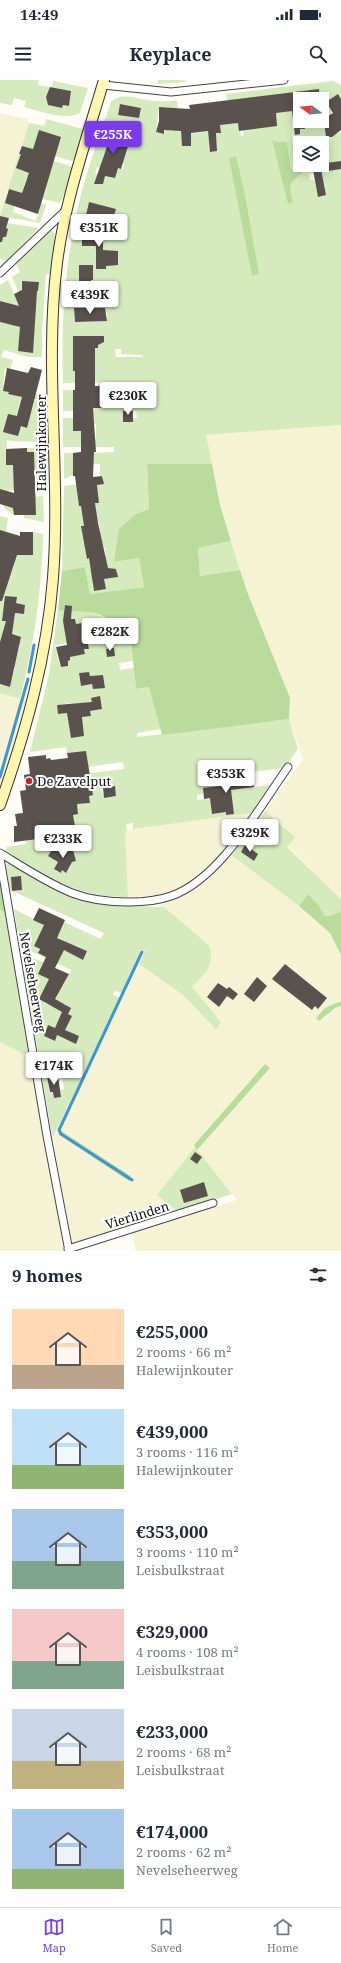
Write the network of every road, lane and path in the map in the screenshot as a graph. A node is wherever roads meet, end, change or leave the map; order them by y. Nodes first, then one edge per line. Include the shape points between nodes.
1 (284, 80) edge
2 (104, 82) edge
3 (66, 210) junction
4 (0, 273) edge
5 (288, 767) dead end
6 (0, 805) edge
7 (0, 853) edge
8 (0, 858) edge
9 (213, 1203) dead end
10 (69, 1250) edge

1 - 2 street via 171,92
2 - 3 street, Halewijnkouter
3 - 4 street
3 - 6 street, Halewijnkouter via 57,264 53,320 53,578 37,686 21,745
5 - 7 street via 222,860 199,882 171,896 153,901 133,902 91,899 63,889
8 - 10 street, Nevelseheerweg
9 - 10 street, Vierlinden

